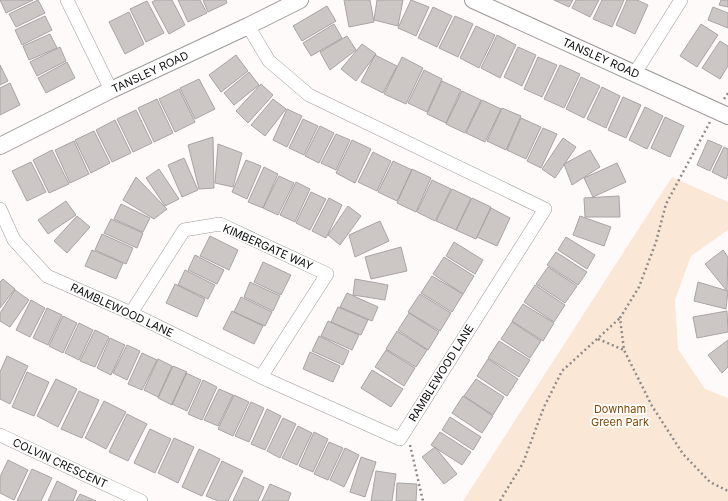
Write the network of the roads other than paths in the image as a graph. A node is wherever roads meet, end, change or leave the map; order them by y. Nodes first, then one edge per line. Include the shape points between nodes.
1 (67, 0) edge
2 (300, 0) edge
3 (473, 0) edge
4 (681, 0) edge
5 (248, 26) junction
6 (635, 73) junction
7 (111, 90) junction
8 (722, 114) edge
9 (0, 146) edge
10 (0, 209) edge
11 (131, 313) junction
12 (261, 377) junction
13 (0, 435) edge
14 (134, 500) edge

1 - 7 street
2 - 5 street, TANSLEY ROAD
3 - 6 street, TANSLEY ROAD
4 - 6 street
5 - 7 street, TANSLEY ROAD
5 - 12 street, RAMBLEWOOD LANE via 269,61 309,96 545,209 400,439
6 - 8 street, TANSLEY ROAD
7 - 9 street, TANSLEY ROAD
10 - 11 street, RAMBLEWOOD LANE via 14,240 47,276
11 - 12 street, RAMBLEWOOD LANE
11 - 12 street, KIMBERGATE WAY via 184,230 220,224 327,274
13 - 14 street, COLVIN CRESCENT

